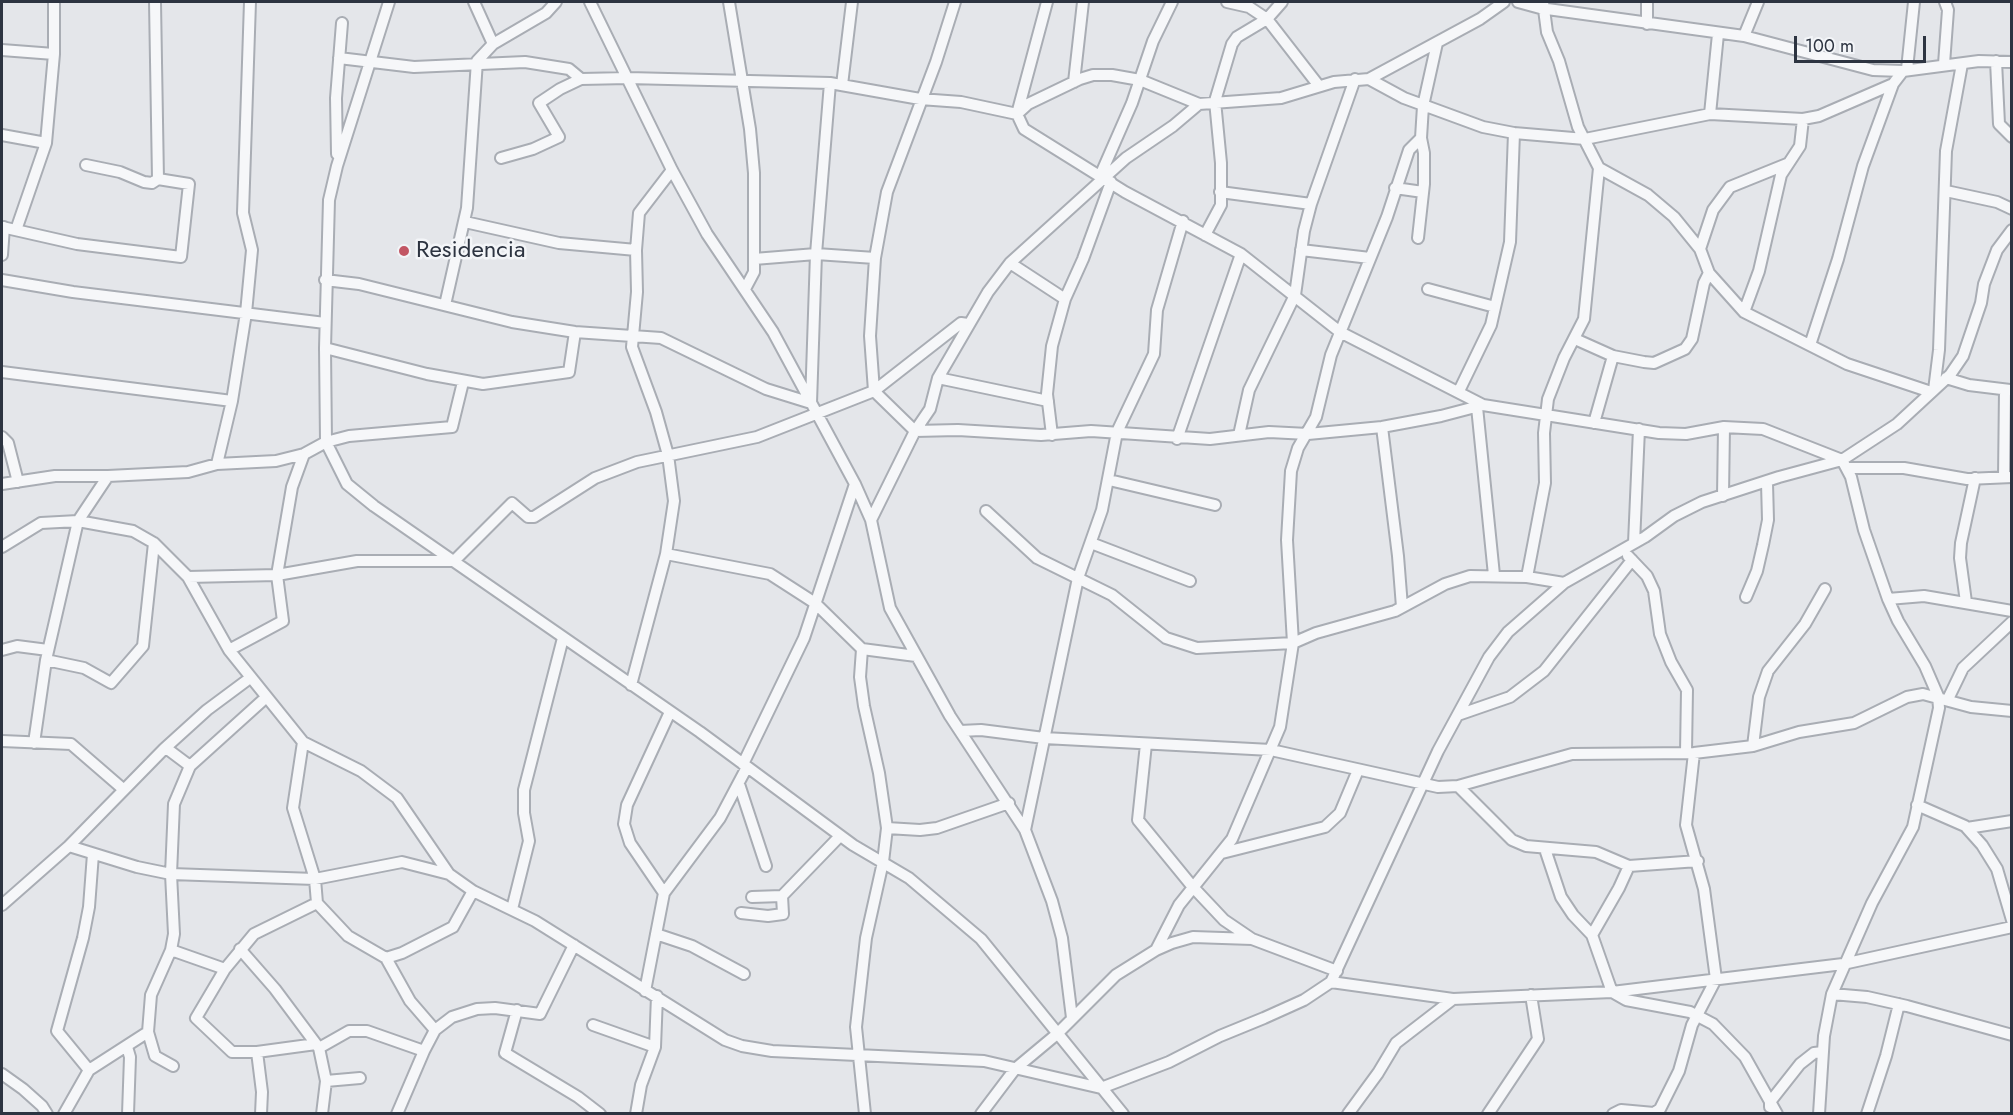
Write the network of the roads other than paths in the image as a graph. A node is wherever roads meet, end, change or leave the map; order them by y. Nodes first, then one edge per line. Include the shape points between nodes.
1 (54, 2) edge
2 (155, 2) edge
3 (250, 2) edge
4 (389, 2) edge
5 (474, 2) edge
6 (556, 2) edge
7 (590, 2) edge
8 (729, 2) edge
9 (852, 2) edge
10 (955, 2) edge
11 (1047, 2) edge
12 (1083, 2) edge
13 (1172, 2) edge
14 (1227, 2) edge
15 (1282, 2) edge
16 (1504, 2) edge
17 (1518, 2) edge
18 (1575, 2) edge
19 (1647, 2) edge
20 (1758, 2) edge
21 (1914, 2) edge
22 (1944, 2) edge
23 (1544, 5) edge
24 (1586, 13) junction
25 (1267, 19) junction
26 (342, 23) dead end
27 (1647, 24) junction
28 (1718, 34) junction
29 (1744, 36) junction
30 (1437, 43) junction
31 (493, 44) junction
32 (2, 50) edge
33 (54, 54) junction
34 (339, 58) junction
35 (1996, 61) junction
36 (2012, 62) edge
37 (368, 63) junction
38 (1962, 63) junction
39 (1944, 64) junction
40 (475, 66) junction
41 (1905, 70) junction
42 (628, 78) junction
43 (581, 79) junction
44 (1355, 79) junction
45 (1369, 79) junction
46 (741, 80) junction
47 (1140, 80) junction
48 (1074, 82) junction
49 (836, 84) junction
50 (1893, 84) junction
51 (1319, 86) junction
52 (920, 99) junction
53 (1215, 101) junction
54 (1199, 104) junction
55 (1423, 106) junction
56 (1017, 114) junction
57 (1710, 114) junction
58 (1803, 119) junction
59 (1514, 133) junction
60 (2, 135) edge
61 (2012, 137) edge
62 (1421, 138) junction
63 (1585, 140) junction
64 (46, 143) junction
65 (501, 158) dead end
66 (1787, 164) junction
67 (86, 165) dead end
68 (337, 166) junction
69 (1599, 168) junction
70 (672, 170) junction
71 (158, 179) junction
72 (1105, 179) junction
73 (1395, 188) junction
74 (1946, 191) junction
75 (1220, 192) junction
76 (1423, 192) junction
77 (1311, 204) junction
78 (2012, 209) edge
79 (1183, 221) junction
80 (465, 222) junction
81 (3, 227) edge
82 (16, 230) junction
83 (2012, 231) edge
84 (1205, 235) junction
85 (1418, 238) dead end
86 (1700, 249) junction
87 (636, 250) junction
88 (1301, 250) junction
89 (816, 254) junction
90 (1241, 254) junction
91 (2, 255) edge
92 (875, 258) junction
93 (1371, 258) junction
94 (754, 259) junction
95 (1010, 263) junction
96 (1709, 273) junction
97 (2, 280) edge
98 (325, 280) junction
99 (745, 289) junction
100 (1428, 289) dead end
101 (1294, 295) junction
102 (1065, 299) junction
103 (445, 305) junction
104 (1495, 307) junction
105 (1744, 312) junction
106 (246, 313) junction
107 (325, 323) junction
108 (968, 324) junction
109 (575, 332) junction
110 (1340, 332) junction
111 (635, 335) junction
112 (1575, 339) junction
113 (1810, 345) junction
114 (324, 348) junction
115 (1613, 356) junction
116 (2, 372) edge
117 (938, 378) junction
118 (1946, 378) junction
119 (463, 382) junction
120 (2008, 390) edge
121 (874, 391) junction
122 (1460, 391) junction
123 (1932, 391) junction
124 (232, 401) junction
125 (1048, 401) junction
126 (1480, 406) junction
127 (813, 408) junction
128 (1545, 416) junction
129 (1594, 423) junction
130 (1382, 427) junction
131 (1724, 427) junction
132 (1639, 429) junction
133 (915, 431) junction
134 (1117, 432) junction
135 (1308, 434) junction
136 (1052, 435) junction
137 (1239, 435) junction
138 (2, 437) edge
139 (1177, 439) junction
140 (326, 441) junction
141 (304, 454) junction
142 (668, 455) junction
143 (217, 464) junction
144 (1845, 464) junction
145 (108, 476) junction
146 (2008, 477) edge
147 (1975, 478) junction
148 (1109, 480) junction
149 (18, 482) junction
150 (855, 483) junction
151 (1767, 483) junction
152 (2, 484) edge
153 (1723, 496) junction
154 (1215, 505) dead end
155 (986, 511) dead end
156 (871, 520) junction
157 (78, 521) junction
158 (154, 543) junction
159 (1091, 543) junction
160 (1634, 543) junction
161 (2, 547) edge
162 (1622, 550) junction
163 (666, 554) junction
164 (1632, 560) junction
165 (454, 561) junction
166 (277, 575) junction
167 (1494, 575) junction
168 (188, 577) junction
169 (1527, 577) junction
170 (1078, 578) junction
171 (1190, 581) dead end
172 (1564, 583) junction
173 (1825, 589) dead end
174 (1746, 597) dead end
175 (1888, 599) junction
176 (1966, 602) junction
177 (815, 603) junction
178 (1402, 607) junction
179 (2012, 611) edge
180 (2009, 630) edge
181 (563, 638) junction
182 (1293, 643) junction
183 (862, 649) junction
184 (2, 650) edge
185 (229, 650) junction
186 (47, 655) junction
187 (916, 656) junction
188 (246, 681) dead end
189 (630, 685) junction
190 (1943, 698) junction
191 (262, 701) dead end
192 (2012, 711) edge
193 (670, 712) junction
194 (1458, 715) junction
195 (960, 731) junction
196 (1044, 738) junction
197 (2, 741) edge
198 (303, 742) junction
199 (34, 743) junction
200 (1146, 744) junction
201 (1753, 746) junction
202 (166, 748) junction
203 (1271, 750) junction
204 (1690, 753) junction
205 (745, 765) junction
206 (190, 766) junction
207 (1358, 770) junction
208 (739, 784) junction
209 (1424, 784) junction
210 (1458, 786) junction
211 (123, 789) junction
212 (1009, 803) junction
213 (1917, 805) junction
214 (2012, 821) edge
215 (887, 828) junction
216 (1967, 828) junction
217 (1025, 830) junction
218 (840, 836) junction
219 (69, 846) junction
220 (1545, 849) junction
221 (1222, 853) junction
222 (93, 854) junction
223 (1698, 861) junction
224 (883, 862) junction
225 (766, 866) dead end
226 (1629, 866) junction
227 (171, 874) junction
228 (449, 874) junction
229 (315, 879) junction
230 (1192, 886) junction
231 (473, 891) junction
232 (664, 893) junction
233 (782, 896) junction
234 (752, 897) dead end
235 (316, 903) junction
236 (2, 905) edge
237 (512, 909) junction
238 (741, 913) dead end
239 (2012, 920) edge
240 (2012, 927) edge
241 (656, 934) junction
242 (1592, 934) junction
243 (1252, 939) junction
244 (574, 945) junction
245 (240, 949) junction
246 (171, 950) junction
247 (1156, 950) junction
248 (386, 958) junction
249 (1843, 964) junction
250 (225, 969) junction
251 (1336, 971) junction
252 (744, 974) dead end
253 (1716, 979) junction
254 (1331, 982) junction
255 (1660, 985) junction
256 (645, 991) junction
257 (1612, 992) junction
258 (1832, 994) junction
259 (1532, 995) junction
260 (657, 996) junction
261 (1453, 999) junction
262 (1899, 1004) junction
263 (1659, 1006) junction
264 (517, 1010) junction
265 (1696, 1015) junction
266 (1072, 1018) junction
267 (593, 1026) dead end
268 (435, 1030) junction
269 (148, 1032) junction
270 (1057, 1034) junction
271 (2012, 1035) edge
272 (318, 1046) junction
273 (128, 1047) junction
274 (655, 1047) junction
275 (424, 1051) junction
276 (257, 1052) junction
277 (1823, 1052) junction
278 (858, 1054) junction
279 (173, 1066) dead end
280 (1015, 1069) junction
281 (88, 1070) junction
282 (2, 1074) edge
283 (360, 1078) dead end
284 (326, 1081) junction
285 (1101, 1088) junction
286 (1769, 1108) edge
287 (1494, 1111) edge
288 (47, 1113) edge
289 (64, 1113) edge
290 (128, 1113) edge
291 (261, 1113) edge
292 (322, 1113) edge
293 (397, 1113) edge
294 (600, 1113) edge
295 (636, 1113) edge
296 (865, 1113) edge
297 (981, 1113) edge
298 (1123, 1113) edge
299 (1348, 1113) edge
300 (1613, 1113) edge
301 (1778, 1113) edge
302 (1819, 1113) edge
303 (1867, 1113) edge

1 - 33 street
2 - 71 street
3 - 106 street via 243,213 252,250
4 - 37 street
5 - 31 street
6 - 31 street via 546,13
7 - 42 street
8 - 46 street
9 - 49 street
10 - 52 street
11 - 56 street
12 - 48 street
13 - 47 street via 1153,40
14 - 25 street via 1249,7
15 - 25 street
16 - 30 street
17 - 23 street
18 - 24 street
19 - 27 street
20 - 29 street
21 - 41 street
22 - 39 street via 1948,10
23 - 24 street
23 - 63 street via 1548,32
24 - 27 street
25 - 51 street
25 - 53 street via 1232,44
26 - 34 street
27 - 28 street
28 - 29 street
28 - 57 street
29 - 41 street via 1873,70
30 - 45 street
30 - 55 street
31 - 40 street
32 - 33 street
33 - 64 street
34 - 37 street
34 - 68 street
35 - 36 street
35 - 38 street
35 - 61 street via 1999,124
37 - 40 street
37 - 68 street
38 - 39 street
38 - 74 street via 1946,151
39 - 41 street
40 - 43 street via 525,62 569,69
40 - 80 street
41 - 50 street
42 - 43 street
42 - 46 street
42 - 70 street
43 - 65 street via 540,103 559,137
44 - 45 street
44 - 51 street
44 - 77 street
45 - 55 street
46 - 49 street
46 - 94 street via 753,162
47 - 48 street via 1094,75
47 - 54 street
47 - 72 street
48 - 56 street via 1028,104
49 - 52 street
49 - 89 street
50 - 58 street via 1837,110
50 - 113 street via 1865,157
51 - 53 street via 1281,98
52 - 56 street via 961,102
52 - 92 street via 887,192
53 - 54 street
53 - 75 street
54 - 72 street
55 - 59 street via 1462,121
55 - 62 street
56 - 72 street via 1024,129
57 - 58 street
57 - 63 street
58 - 66 street via 1800,146
59 - 63 street
59 - 104 street via 1510,242
60 - 64 street
62 - 73 street via 1409,150
62 - 76 street
63 - 69 street
64 - 82 street
66 - 86 street via 1730,187 1713,210
66 - 105 street via 1781,175 1755,288
67 - 71 street via 144,182
68 - 98 street via 329,200
69 - 86 street via 1648,195 1674,217
69 - 112 street via 1584,319
70 - 87 street via 639,213
70 - 99 street via 707,234
71 - 82 street via 189,184 181,257 77,244
72 - 79 street
72 - 95 street
72 - 102 street via 1083,259
73 - 76 street
73 - 93 street
74 - 78 street
74 - 123 street via 1939,350
75 - 77 street
75 - 84 street via 1221,206
76 - 85 street
77 - 88 street
79 - 84 street
79 - 134 street via 1157,310 1154,354
80 - 87 street via 559,243
80 - 103 street
81 - 82 street
81 - 91 street
83 - 118 street via 1990,267 1963,356
84 - 90 street
86 - 96 street
87 - 111 street
88 - 93 street
88 - 101 street
89 - 92 street
89 - 94 street
89 - 127 street
90 - 101 street
90 - 139 street
92 - 121 street via 870,336
93 - 110 street
94 - 99 street via 754,272
95 - 102 street
95 - 108 street
96 - 105 street
96 - 115 street via 1692,339 1685,349 1654,363
97 - 106 street
98 - 103 street via 359,284
98 - 107 street
99 - 127 street
100 - 104 street
101 - 110 street
101 - 137 street via 1249,390
102 - 125 street via 1052,345
103 - 109 street via 512,322
104 - 122 street via 1491,325
105 - 113 street
106 - 107 street
106 - 124 street
107 - 114 street
108 - 117 street
108 - 121 street via 961,323
109 - 111 street
109 - 119 street via 569,372 483,384
110 - 122 street
110 - 135 street
111 - 127 street via 661,338
111 - 142 street via 634,359 656,412
112 - 115 street
112 - 128 street via 1555,380
113 - 123 street via 1847,364
114 - 119 street
114 - 140 street
115 - 129 street
116 - 124 street
117 - 125 street
117 - 133 street via 930,409
118 - 120 street
118 - 123 street
119 - 140 street via 452,427
120 - 146 street
121 - 127 street
121 - 133 street
122 - 126 street
123 - 144 street
124 - 143 street
125 - 136 street
126 - 128 street
126 - 130 street
126 - 167 street
127 - 142 street via 757,437
127 - 150 street
128 - 129 street
128 - 169 street via 1545,483
129 - 132 street
130 - 135 street
130 - 178 street
131 - 132 street via 1686,434
131 - 144 street via 1763,429
131 - 153 street
132 - 160 street
133 - 136 street
133 - 156 street
134 - 136 street
134 - 139 street
134 - 148 street
135 - 137 street
135 - 182 street via 1294,459 1287,497
137 - 139 street
138 - 149 street via 8,443
140 - 141 street
140 - 165 street via 347,484
141 - 143 street via 276,461
141 - 166 street via 292,487
142 - 163 street via 674,501
142 - 165 street via 595,478 534,517 528,517 512,503
143 - 145 street via 188,472
144 - 147 street
144 - 151 street
144 - 175 street
145 - 149 street via 55,476
145 - 157 street
146 - 147 street
147 - 176 street via 1961,543
148 - 154 street
148 - 159 street
149 - 152 street
150 - 156 street
150 - 177 street
151 - 153 street
151 - 174 street via 1768,520 1757,571
153 - 160 street via 1674,516
155 - 170 street via 1037,558
156 - 187 street via 890,609
157 - 158 street via 133,531
157 - 161 street via 40,523
157 - 186 street
158 - 168 street
158 - 186 street via 143,646 111,683
159 - 170 street
159 - 171 street
160 - 162 street
162 - 164 street
162 - 172 street
163 - 177 street via 770,574
163 - 189 street
164 - 194 street via 1544,671 1510,697
164 - 204 street via 1654,591 1660,634 1687,690
165 - 166 street via 357,561
165 - 181 street
166 - 168 street
166 - 185 street via 283,621
167 - 169 street
167 - 178 street via 1457,579
168 - 185 street
169 - 172 street
170 - 182 street via 1112,595 1174,643 1213,649
170 - 196 street
172 - 194 street via 1508,632 1489,657
173 - 201 street via 1805,624 1768,671 1759,697
175 - 176 street via 1924,596
175 - 190 street
176 - 179 street
177 - 183 street
177 - 205 street via 804,638
178 - 182 street
180 - 190 street via 1963,668
181 - 189 street
181 - 237 street via 524,790 529,841
182 - 203 street via 1280,727
183 - 187 street
183 - 215 street via 864,706
184 - 186 street via 17,646
185 - 198 street
186 - 199 street
187 - 195 street
188 - 202 street
189 - 193 street
190 - 192 street via 1971,707
190 - 201 street via 1923,694 1908,697 1854,723 1799,732
190 - 213 street
191 - 206 street
193 - 205 street
193 - 232 street via 627,805 624,824 630,843
194 - 209 street
195 - 196 street
195 - 212 street
196 - 200 street
196 - 217 street
197 - 199 street
198 - 228 street via 361,771 397,798
198 - 229 street via 292,808
199 - 211 street via 71,744
200 - 203 street
200 - 230 street via 1138,820
201 - 204 street
202 - 206 street
202 - 211 street
203 - 207 street
203 - 221 street via 1248,806
204 - 210 street via 1572,754
204 - 223 street via 1686,825
205 - 208 street
205 - 218 street
206 - 227 street via 174,804
207 - 209 street
207 - 221 street via 1340,813 1325,827
208 - 225 street
208 - 232 street via 720,818
209 - 210 street
209 - 251 street
210 - 220 street via 1512,840
211 - 219 street
212 - 215 street via 937,828
212 - 217 street
213 - 216 street
213 - 249 street via 1913,827
214 - 216 street
215 - 224 street
216 - 239 street via 1992,857
217 - 266 street via 1062,938
218 - 224 street
218 - 233 street
219 - 222 street
219 - 236 street
220 - 226 street via 1596,852
220 - 242 street via 1561,897
221 - 230 street
222 - 227 street
222 - 281 street via 83,938 57,1031
223 - 226 street
223 - 253 street
224 - 270 street via 909,878 981,939
224 - 278 street via 866,938 856,1027
226 - 242 street
227 - 229 street
227 - 246 street
228 - 229 street via 402,862
228 - 231 street
229 - 235 street
230 - 243 street via 1224,920
230 - 247 street via 1169,919
231 - 237 street
231 - 248 street via 453,927
232 - 241 street
233 - 234 street
233 - 238 street via 783,914
235 - 245 street via 254,934
235 - 248 street via 348,936
237 - 244 street
240 - 249 street
241 - 252 street via 692,946
241 - 256 street
242 - 257 street
243 - 247 street via 1193,938
243 - 251 street
244 - 256 street
244 - 264 street via 540,1014
245 - 250 street
245 - 272 street
246 - 250 street
246 - 269 street via 151,995
247 - 266 street via 1116,975
248 - 268 street via 410,1001
249 - 253 street
249 - 258 street
250 - 276 street via 196,1018 232,1052
251 - 254 street
253 - 255 street
253 - 265 street
254 - 261 street
254 - 285 street via 1304,1000 1169,1062
255 - 257 street
255 - 263 street
256 - 260 street
257 - 259 street
257 - 263 street via 1626,1000
258 - 262 street
258 - 277 street
259 - 261 street
259 - 287 street via 1538,1039
260 - 274 street
260 - 278 street via 725,1040 742,1046
261 - 299 street via 1396,1043
262 - 271 street
262 - 303 street
263 - 265 street
264 - 268 street via 477,1009 452,1017
264 - 294 street via 505,1053
265 - 286 street via 1713,1024 1737,1046
265 - 300 street via 1679,1071 1660,1109 1654,1113
266 - 270 street
267 - 274 street
268 - 275 street
269 - 273 street
269 - 279 street via 156,1056
270 - 280 street
270 - 285 street
272 - 275 street via 349,1031 367,1031
272 - 276 street
272 - 284 street
273 - 281 street
273 - 290 street
274 - 295 street
275 - 293 street
276 - 291 street
277 - 286 street via 1814,1053 1800,1064
277 - 302 street
278 - 280 street via 984,1061
278 - 296 street
280 - 285 street
280 - 297 street
281 - 289 street
282 - 288 street
283 - 284 street
284 - 292 street
285 - 298 street
286 - 301 street

